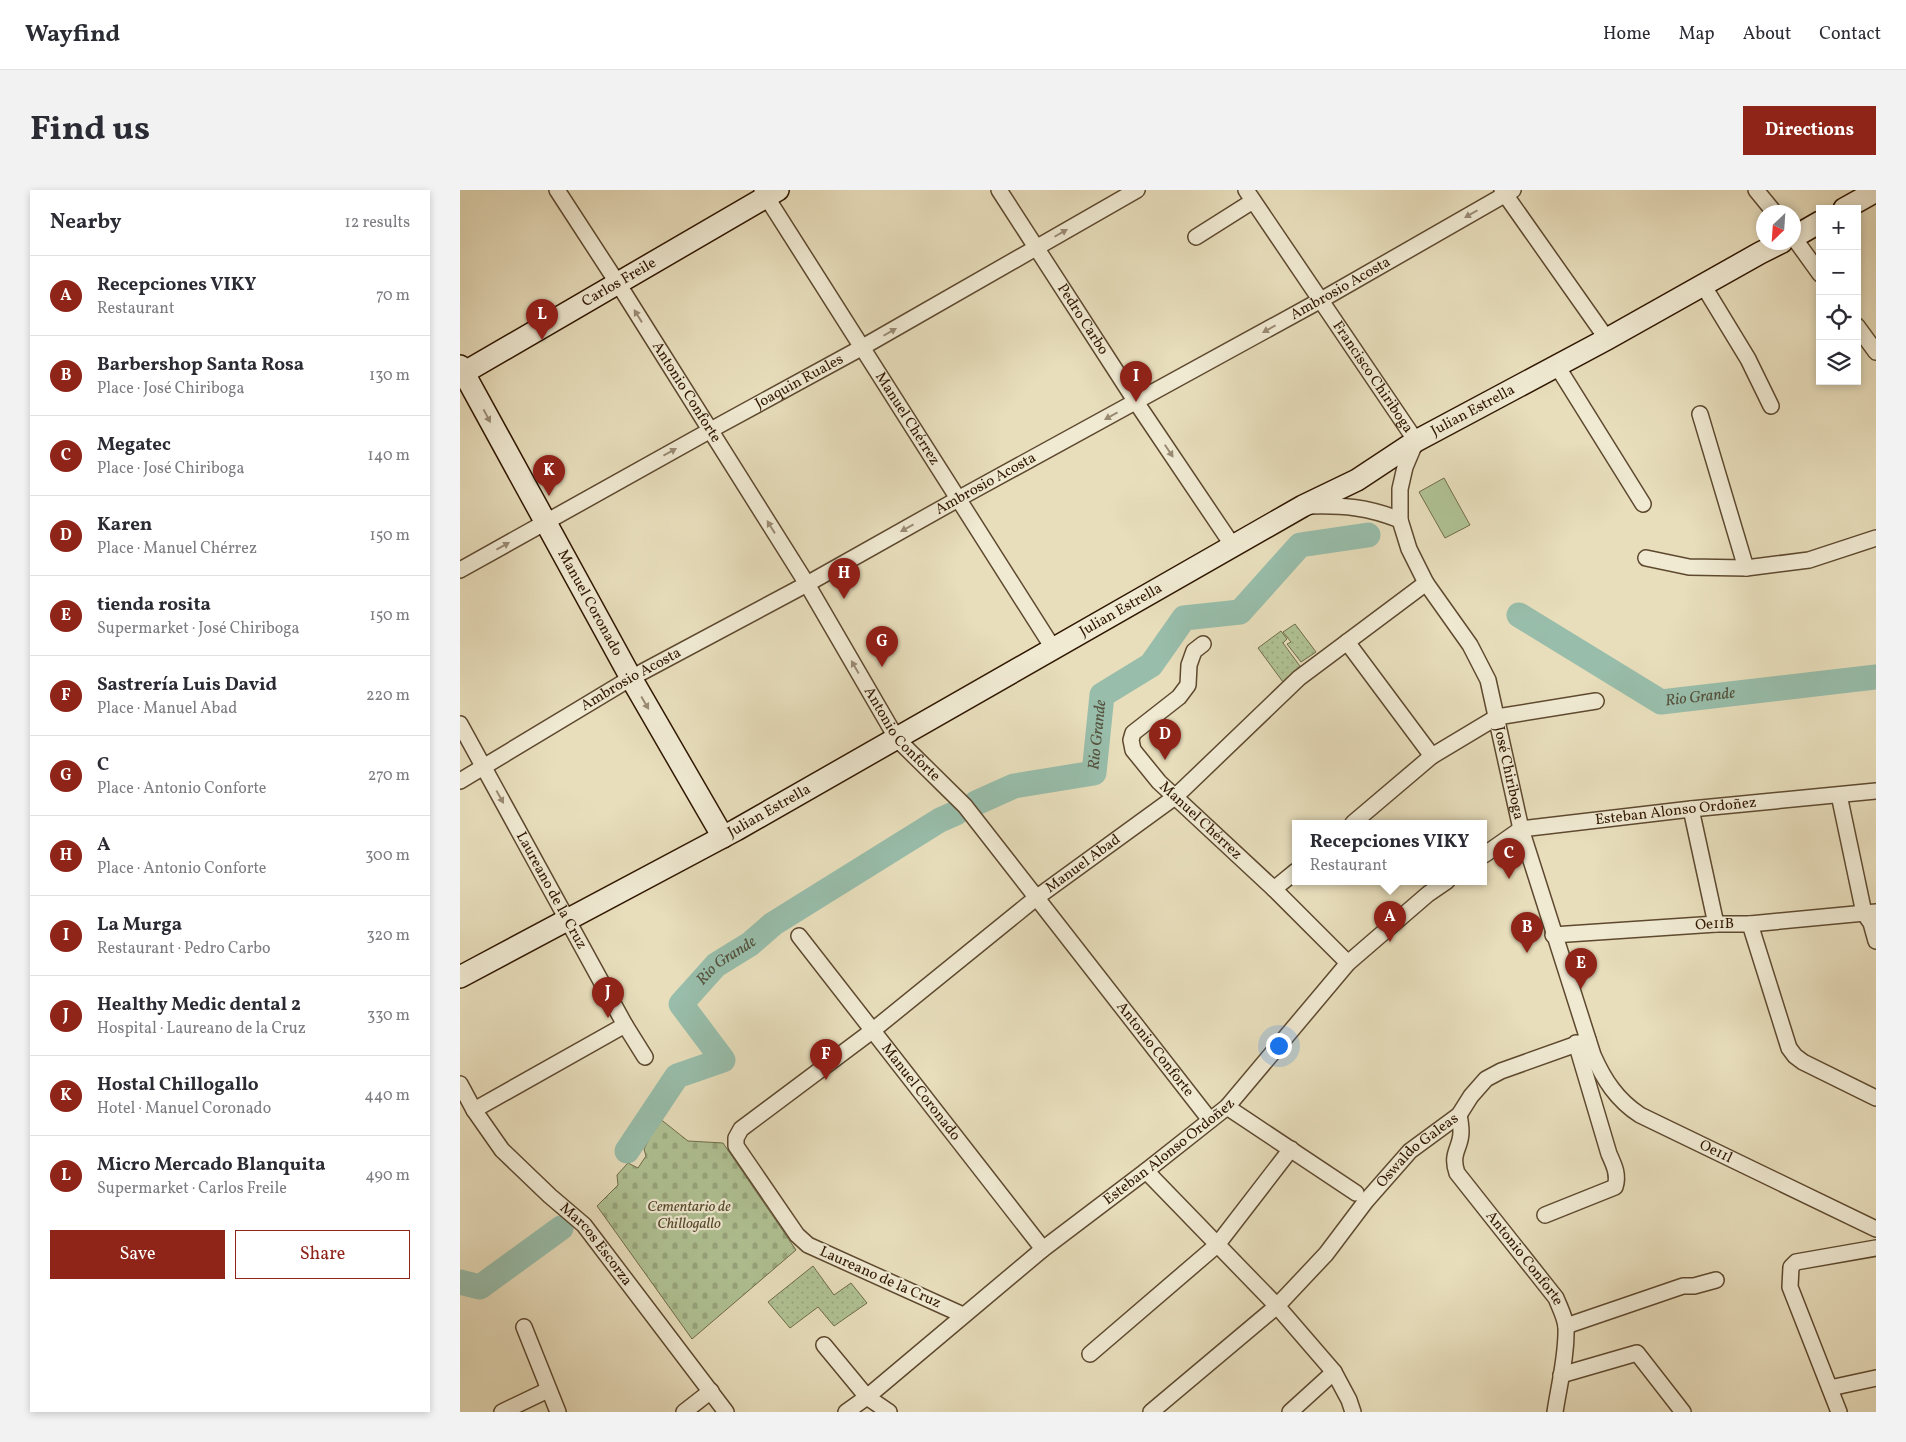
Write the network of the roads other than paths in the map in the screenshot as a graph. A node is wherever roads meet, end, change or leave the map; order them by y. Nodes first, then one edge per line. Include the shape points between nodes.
1 (556, 190) edge
2 (999, 190) edge
3 (1137, 190) edge
4 (1756, 190) edge
5 (1507, 191) edge
6 (1876, 191) edge
7 (769, 192) edge
8 (1250, 196) edge
9 (1768, 205) edge
10 (1851, 205) edge
11 (1816, 224) edge
12 (1801, 234) edge
13 (1196, 237) dead end
14 (1035, 248) junction
15 (1801, 248) edge
16 (1767, 250) edge
17 (1816, 268) edge
18 (618, 284) junction
19 (1704, 285) junction
20 (1321, 300) junction
21 (1861, 331) edge
22 (1607, 339) junction
23 (861, 348) junction
24 (1876, 352) edge
25 (1556, 366) junction
26 (461, 371) edge
27 (1136, 402) junction
28 (1771, 406) dead end
29 (1700, 414) dead end
30 (710, 430) junction
31 (1416, 441) junction
32 (957, 499) junction
33 (1643, 504) dead end
34 (1303, 506) junction
35 (1400, 520) junction
36 (545, 523) junction
37 (1876, 538) edge
38 (1233, 546) junction
39 (1646, 558) dead end
40 (1746, 568) junction
41 (460, 570) edge
42 (1426, 583) junction
43 (807, 584) junction
44 (1347, 642) junction
45 (1202, 644) dead end
46 (1053, 648) junction
47 (630, 678) junction
48 (1596, 701) dead end
49 (1497, 717) junction
50 (460, 724) edge
51 (897, 739) junction
52 (1432, 756) junction
53 (483, 767) junction
54 (460, 781) edge
55 (1876, 791) edge
56 (1839, 794) junction
57 (1176, 797) junction
58 (1691, 809) junction
59 (1356, 820) edge
60 (1521, 829) junction
61 (723, 837) junction
62 (1487, 853) edge
63 (1292, 874) edge
64 (1441, 885) edge
65 (1274, 889) junction
66 (1036, 898) junction
67 (1870, 912) edge
68 (568, 921) junction
69 (1716, 924) junction
70 (1750, 924) junction
71 (1553, 935) junction
72 (799, 936) dead end
73 (1876, 941) edge
74 (1348, 963) junction
75 (460, 977) edge
76 (625, 1025) junction
77 (872, 1031) junction
78 (1582, 1042) junction
79 (645, 1057) dead end
80 (460, 1084) edge
81 (1876, 1098) edge
82 (1227, 1107) junction
83 (474, 1110) junction
84 (1459, 1115) junction
85 (1210, 1120) junction
86 (736, 1138) joint
87 (1291, 1149) junction
88 (1146, 1171) junction
89 (1356, 1193) dead end
90 (1546, 1215) dead end
91 (1876, 1228) edge
92 (1217, 1245) junction
93 (1876, 1248) edge
94 (1043, 1249) junction
95 (1716, 1280) dead end
96 (1277, 1306) junction
97 (963, 1315) junction
98 (1566, 1326) junction
99 (524, 1327) dead end
100 (824, 1345) dead end
101 (1090, 1354) dead end
102 (1334, 1372) junction
103 (1561, 1375) junction
104 (1876, 1378) edge
105 (1830, 1388) junction
106 (548, 1390) junction
107 (711, 1391) junction
108 (867, 1405) edge
109 (502, 1412) edge
110 (558, 1412) edge
111 (684, 1412) edge
112 (726, 1412) edge
113 (846, 1412) edge
114 (889, 1412) edge
115 (1151, 1412) edge
116 (1290, 1412) edge
117 (1353, 1412) edge
118 (1555, 1412) edge
119 (1683, 1412) edge
120 (1838, 1412) edge

1 - 18 street, Antonio Conforte
2 - 14 street, Pedro Carbo
14 -> 3 street, Joaquin Ruales
4 - 9 street
5 -> 20 street, Ambrosio Acosta
5 - 22 street
6 - 10 street
7 - 18 street, Carlos Freile
7 - 23 street, Manuel Chérrez
8 - 13 street
8 - 20 street, Francisco Chiriboga
11 - 12 street
23 -> 14 street, Joaquin Ruales
14 - 27 street, Pedro Carbo
15 - 17 street
16 - 19 street, Julian Estrella
18 - 26 street, Carlos Freile
30 -> 18 street, Antonio Conforte
19 - 22 street, Julian Estrella
19 - 28 street via 1748,359
20 -> 27 street, Ambrosio Acosta
20 - 31 street, Francisco Chiriboga
21 - 24 street
22 - 25 street, Julian Estrella
23 - 30 street, Joaquin Ruales
23 - 32 street, Manuel Chérrez
25 - 31 street, Julian Estrella
25 - 33 street
26 -> 36 street, Manuel Coronado
27 -> 32 street, Ambrosio Acosta
27 -> 38 street, Pedro Carbo
29 - 40 street
36 -> 30 street, Joaquin Ruales
43 -> 30 street, Antonio Conforte
31 - 34 street, Julian Estrella via 1357,480
31 - 35 street, José Chiriboga via 1400,489
32 -> 43 street, Ambrosio Acosta
32 - 46 street, Manuel Chérrez
34 - 35 street via 1358,507
34 - 38 street, Julian Estrella
35 - 42 street, José Chiriboga via 1409,549
41 -> 36 street, Joaquin Ruales
36 - 47 street, Manuel Coronado
37 - 40 street via 1809,560
38 - 46 street, Julian Estrella
39 - 40 street via 1689,567
42 - 44 street, Manuel Abad
42 - 49 street, José Chiriboga via 1470,646 1488,680
43 - 47 street, Ambrosio Acosta
51 -> 43 street, Antonio Conforte
44 - 52 street
44 - 57 street, Manuel Abad via 1299,678
45 - 57 street, Manuel Chérrez via 1190,660 1188,685 1179,697 1133,733 1131,740 1133,750
46 - 51 street, Julian Estrella
47 - 53 street, Ambrosio Acosta
47 -> 61 street, Manuel Coronado
48 - 49 street
49 - 52 street
49 - 60 street, José Chiriboga
50 - 53 street, Laureano de la Cruz
51 - 61 street, Julian Estrella
51 - 66 street, Antonio Conforte via 964,806
52 - 59 street
53 - 54 street, Ambrosio Acosta
53 -> 68 street, Laureano de la Cruz
55 - 56 street, Esteban Alonso Ordoñez
56 - 58 street, Esteban Alonso Ordoñez
56 - 67 street
57 - 65 street, Manuel Chérrez
57 - 66 street, Manuel Abad
58 - 60 street, Esteban Alonso Ordoñez
58 - 69 street
60 - 62 street, Esteban Alonso Ordoñez
60 - 71 street, José Chiriboga
61 - 68 street, Julian Estrella
63 - 65 street
64 - 74 street, Esteban Alonso Ordoñez
65 - 74 street, Manuel Chérrez
66 - 77 street, Manuel Abad
66 - 85 street, Antonio Conforte
67 - 70 street, Oe11B
67 - 73 street
68 - 75 street, Julian Estrella
68 - 76 street, Laureano de la Cruz
69 - 70 street, Oe11B
69 - 71 street, Oe11B
70 - 81 street via 1789,1048 1803,1062
71 - 78 street, José Chiriboga
72 - 77 street, Manuel Coronado
74 - 82 street, Esteban Alonso Ordoñez
76 - 79 street, Laureano de la Cruz
76 - 83 street
77 - 86 street, Manuel Abad via 741,1129
77 - 94 street, Manuel Coronado
78 - 84 street, Oswaldo Galeas via 1486,1079
78 - 90 street via 1617,1181 1615,1187
78 - 91 street, Oe11l via 1625,1105 1640,1115
80 - 83 street, Marcos Escorza
82 - 85 street, Esteban Alonso Ordoñez
82 - 87 street
83 - 107 street, Marcos Escorza via 514,1164 584,1225
84 - 96 street, Oswaldo Galeas via 1410,1151 1326,1254
84 - 98 street, Antonio Conforte via 1461,1133 1454,1164 1457,1173 1556,1298
85 - 88 street, Esteban Alonso Ordoñez
86 - 97 street, Laureano de la Cruz via 736,1146 797,1235 808,1245
87 - 89 street
87 - 92 street
88 - 92 street
88 - 94 street, Esteban Alonso Ordoñez
92 - 96 street
92 - 101 street
93 - 105 street via 1796,1262 1791,1267 1790,1287
94 - 97 street, Esteban Alonso Ordoñez
95 - 98 street via 1683,1286
96 - 102 street
96 - 115 street, Oswaldo Galeas
97 - 108 street, Esteban Alonso Ordoñez
98 - 103 street, Antonio Conforte
99 - 106 street
100 - 108 street
102 - 116 street
102 - 117 street
103 - 118 street, Antonio Conforte
103 - 119 street via 1637,1353
104 - 105 street
105 - 120 street
106 - 109 street
106 - 110 street
107 - 111 street
107 - 112 street, Marcos Escorza
108 - 113 street, Esteban Alonso Ordoñez
108 - 114 street

